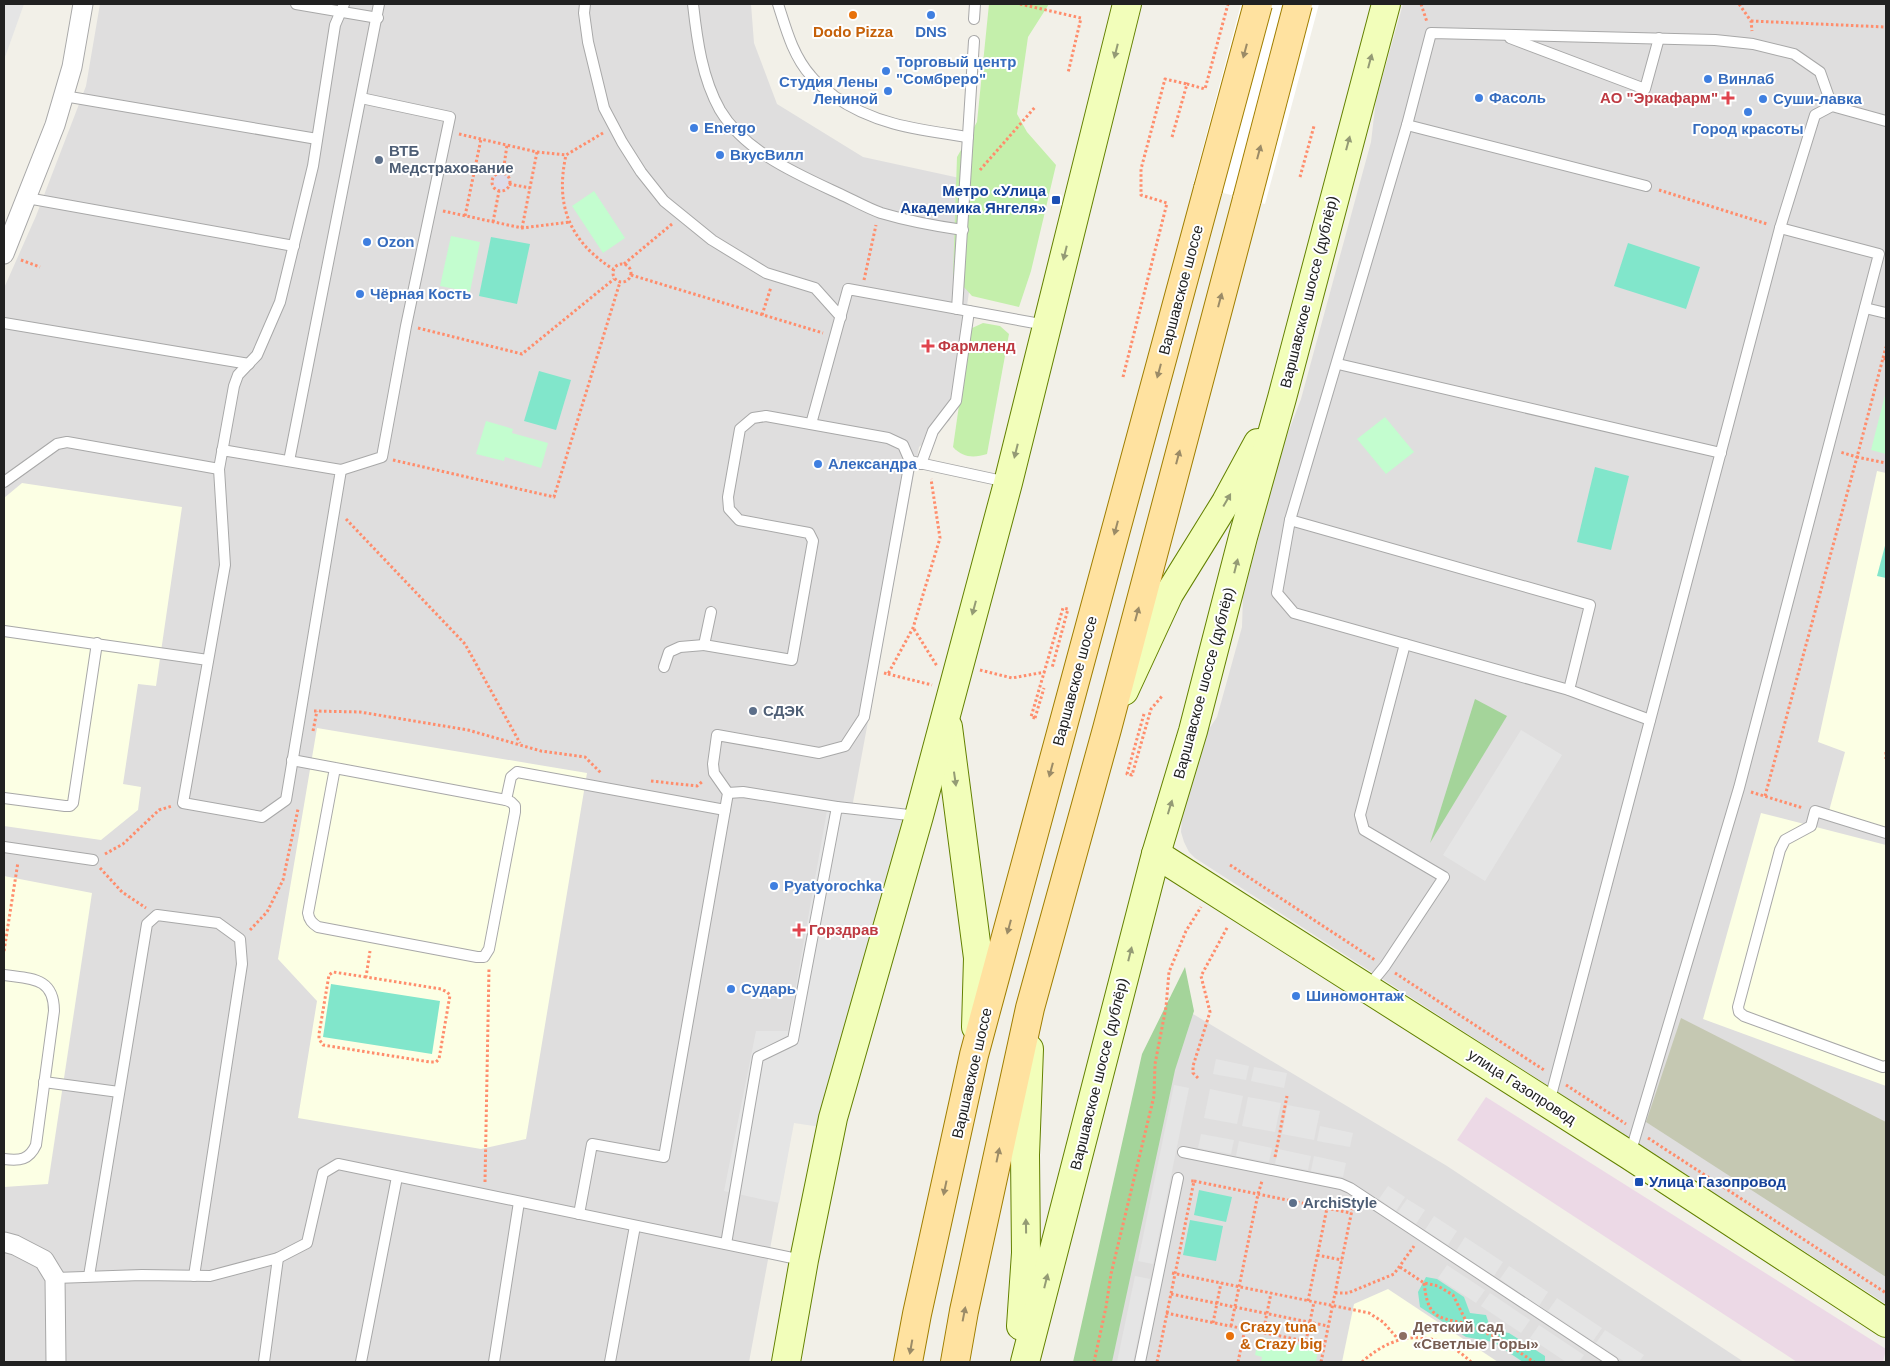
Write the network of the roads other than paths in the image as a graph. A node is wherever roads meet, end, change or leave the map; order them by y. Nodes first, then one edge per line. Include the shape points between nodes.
1 (83, 4) edge
2 (296, 4) edge
3 (379, 4) edge
4 (585, 4) edge
5 (693, 4) edge
6 (778, 4) edge
7 (975, 4) edge
8 (1127, 4) edge
9 (1258, 4) edge
10 (1298, 4) edge
11 (1386, 4) edge
12 (343, 7) edge
13 (378, 18) junction
14 (974, 19) dead end
15 (1502, 34) junction
16 (1659, 38) junction
17 (974, 41) dead end
18 (64, 96) junction
19 (361, 98) junction
20 (1832, 106) junction
21 (1886, 120) edge
22 (1407, 125) junction
23 (968, 137) junction
24 (317, 139) junction
25 (1646, 186) road end
26 (27, 198) junction
27 (1780, 228) junction
28 (963, 230) junction
29 (294, 246) junction
30 (4, 254) edge
31 (1865, 308) junction
32 (956, 309) junction
33 (969, 311) junction
34 (1886, 313) edge
35 (841, 316) junction
36 (4, 324) edge
37 (1047, 325) junction
38 (249, 364) junction
39 (1338, 364) junction
40 (1282, 398) junction
41 (811, 424) junction
42 (222, 450) junction
43 (1721, 453) junction
44 (289, 461) junction
45 (910, 461) junction
46 (925, 465) junction
47 (219, 468) junction
48 (342, 470) junction
49 (4, 482) edge
50 (1008, 483) junction
51 (1290, 520) junction
52 (711, 612) dead end
53 (4, 631) edge
54 (97, 643) junction
55 (1405, 644) junction
56 (704, 645) junction
57 (208, 660) junction
58 (664, 667) dead end
59 (1569, 690) junction
60 (949, 702) junction
61 (1650, 720) junction
62 (1106, 729) junction
63 (292, 760) junction
64 (335, 768) junction
65 (728, 793) junction
66 (4, 798) edge
67 (506, 800) junction
68 (837, 807) junction
69 (725, 810) junction
70 (918, 816) junction
71 (1886, 833) edge
72 (4, 847) edge
73 (1156, 854) junction
74 (93, 860) road end
75 (4, 975) edge
76 (1368, 988) junction
77 (1030, 1008) junction
78 (974, 1055) junction
79 (1886, 1066) edge
80 (44, 1082) junction
81 (119, 1092) junction
82 (1548, 1104) junction
83 (1183, 1152) dead end
84 (1629, 1155) junction
85 (4, 1159) edge
86 (397, 1177) junction
87 (1178, 1178) road end
88 (519, 1202) junction
89 (579, 1214) junction
90 (635, 1226) junction
91 (4, 1242) edge
92 (726, 1244) junction
93 (278, 1258) junction
94 (804, 1260) junction
95 (89, 1276) junction
96 (194, 1276) junction
97 (55, 1278) junction
98 (1886, 1323) edge
99 (56, 1362) edge
100 (264, 1362) edge
101 (361, 1362) edge
102 (494, 1362) edge
103 (610, 1362) edge
104 (786, 1362) edge
105 (908, 1362) edge
106 (955, 1362) edge
107 (1019, 1362) edge
108 (1025, 1362) edge
109 (1140, 1362) edge
110 (1613, 1362) edge

1 - 18 street
2 - 12 lane
3 - 13 lane
4 - 35 lane via 592,63 604,108 641,172 664,201 712,240 766,273 815,288
5 - 28 lane via 704,74 721,111 741,135 767,156 878,212
6 - 23 lane via 788,36 811,77 845,103 876,119 906,128
7 - 14 lane
8 -> 37 main road
9 -> 78 main road, Варшавское шоссе, bridge
62 -> 10 main road, bridge
40 -> 11 main road, Варшавское шоссе (дублёр)
12 - 13 lane
12 - 24 lane via 335,26
13 - 19 lane
15 - 16 lane
15 - 16 lane via 1646,89
15 - 22 lane via 1431,33
16 - 20 lane via 1753,44 1794,54 1820,72
17 - 23 lane
18 - 24 lane
18 - 26 street
19 - 44 lane
19 - 48 lane via 450,117 382,457
20 - 21 lane
20 - 27 lane via 1815,115
22 - 25 lane
22 - 39 lane
23 - 28 lane
24 - 29 lane
26 - 29 lane
26 - 30 street
27 - 31 lane via 1879,254
27 - 43 lane
28 - 32 lane
29 - 38 lane via 280,302 257,355
31 - 34 lane
31 - 84 lane via 1739,788
32 - 33 lane
32 - 35 lane via 848,289
33 - 37 lane
33 - 46 lane via 956,402 933,431
35 - 41 lane
36 - 38 lane
37 -> 50 main road
38 - 42 lane via 238,375 234,386
39 - 43 lane
39 - 51 lane
62 -> 40 main road via 1170,594 1226,502
73 -> 40 main road, Варшавское шоссе (дублёр) via 1193,731
41 - 45 lane via 888,438 903,445
41 - 56 lane via 766,416 753,418 740,429 728,497 729,509 739,520 809,533 813,541 792,660
42 - 44 lane
42 - 47 lane
43 - 61 lane
44 - 48 lane
45 - 46 lane
45 - 65 lane via 864,717 845,746 819,753 717,736 714,773
46 - 50 lane
47 - 49 lane via 67,442 57,444
47 - 57 lane via 225,565
48 - 63 lane
50 -> 60 main road
51 - 55 lane via 1277,594 1294,613
51 - 59 lane via 1590,605
52 - 56 lane
53 - 54 lane
54 - 57 lane
54 - 66 lane via 73,803 65,806
55 - 59 lane
55 - 76 lane via 1360,815 1364,830 1444,878
56 - 58 lane via 680,647 669,652
57 - 63 lane via 183,803 262,817 286,800
59 - 61 lane
60 - 70 main road
60 -> 78 main road via 978,958
61 - 82 lane
62 - 77 main road
63 - 64 lane
64 - 67 lane
64 - 67 lane via 309,919 318,927 372,938 484,957 489,949 515,812 515,806
65 - 68 lane via 743,792
65 - 69 lane
67 - 69 lane via 511,778 517,772
68 - 70 lane
68 - 92 lane via 793,1040 758,1057
69 - 89 lane via 664,1157 592,1144
70 - 94 main road via 833,1118
71 - 79 lane via 1815,811 1812,826 1782,844 1738,1007 1744,1016
72 - 74 lane
73 - 76 main road, улица Газопровод
108 -> 73 main road, Варшавское шоссе (дублёр)
75 - 80 lane via 36,980 47,986 54,997
76 - 82 main road, улица Газопровод
106 -> 77 main road
107 -> 77 main road via 1026,1254 1025,1155
78 -> 105 main road, Варшавское шоссе
80 - 81 lane
80 - 85 lane via 34,1150 23,1159
81 - 95 lane
81 - 96 lane via 147,924 157,915 218,923 240,939 242,964
82 - 84 main road, улица Газопровод
83 - 110 lane via 1341,1184
84 - 98 main road, улица Газопровод
86 - 88 lane
86 - 93 lane via 338,1164 323,1173 307,1243
86 - 101 lane
87 - 109 lane
88 - 89 lane
88 - 102 lane
89 - 90 lane
90 - 92 lane
90 - 103 lane
91 - 97 street via 44,1260
92 - 94 lane
93 - 96 lane via 210,1276
93 - 100 lane
94 - 104 main road
95 - 96 lane
95 - 97 lane
97 - 99 street

